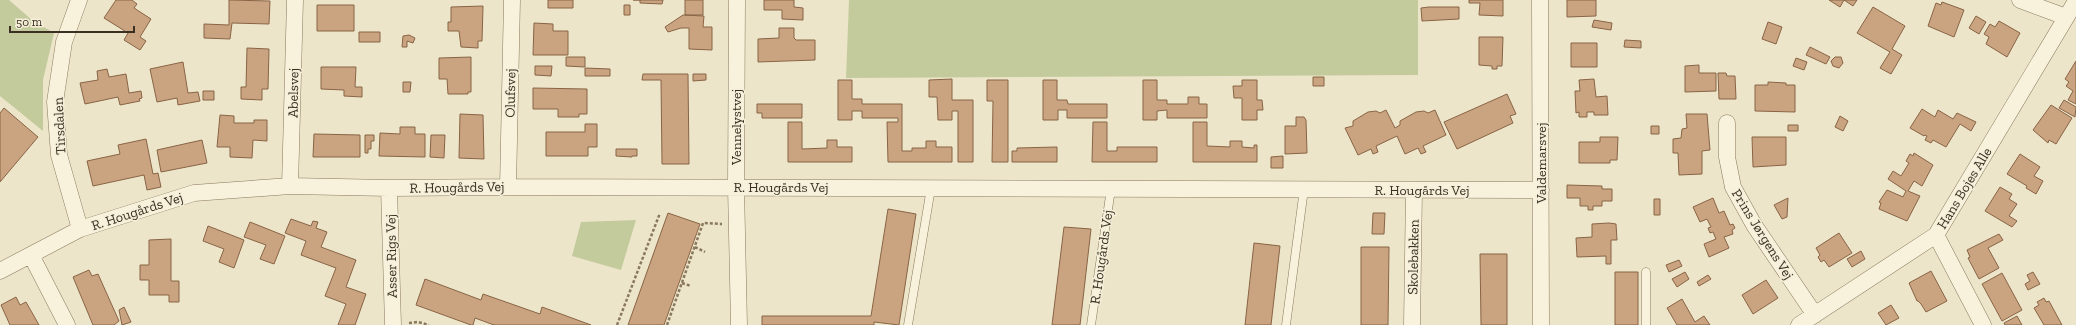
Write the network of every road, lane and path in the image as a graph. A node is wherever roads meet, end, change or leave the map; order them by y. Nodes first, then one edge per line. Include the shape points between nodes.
1 (79, 0) edge
2 (295, 0) edge
3 (512, 0) edge
4 (737, 0) edge
5 (1540, 0) edge
6 (2020, 0) edge
7 (2076, 1) edge
8 (2066, 17) junction
9 (1727, 123) dead end
10 (290, 186) junction
11 (508, 187) junction
12 (736, 187) junction
13 (389, 188) junction
14 (931, 188) junction
15 (1111, 189) junction
16 (1304, 189) junction
17 (1414, 190) junction
18 (1541, 190) junction
19 (660, 213) dead end
20 (737, 225) junction
21 (80, 229) junction
22 (1936, 235) junction
23 (695, 247) junction
24 (705, 252) dead end
25 (31, 255) junction
26 (0, 271) edge
27 (1646, 272) dead end
28 (682, 283) junction
29 (691, 286) dead end
30 (1815, 315) junction
31 (67, 325) edge
32 (393, 325) edge
33 (618, 325) edge
34 (667, 325) edge
35 (739, 325) edge
36 (908, 325) edge
37 (1091, 325) edge
38 (1286, 325) edge
39 (1412, 325) edge
40 (1541, 325) edge
41 (1646, 325) edge
42 (1799, 325) edge
43 (1983, 325) edge

1 - 21 street, Tirsdalen via 64,42 55,102 59,155
2 - 10 street, Abelsvej
3 - 11 street, Olufsvej
4 - 12 street, Vennelystvej
5 - 18 street, Valdemarsvej
6 - 8 street
7 - 8 street, Hans Bojes Alle
8 - 22 street, Hans Bojes Alle
9 - 30 street, Prins Jørgens Vej via 1727,157 1733,187 1754,225
10 - 13 street, R. Hougårds Vej
10 - 21 street, R. Hougårds Vej via 194,193
11 - 12 street, R. Hougårds Vej
11 - 13 street, R. Hougårds Vej
12 - 14 street, R. Hougårds Vej
12 - 20 street, Vennelystvej
13 - 32 street, Asser Rigs Vej
14 - 15 street, R. Hougårds Vej
14 - 36 lane
15 - 16 street, R. Hougårds Vej
15 - 37 lane, R. Hougårds Vej
16 - 17 street, R. Hougårds Vej
16 - 38 lane
17 - 18 street, R. Hougårds Vej
17 - 39 street, Skolebakken
18 - 40 street, Valdemarsvej
19 - 33 path
20 - 23 path via 703,223
20 - 35 street, Vennelystvej
21 - 25 street, R. Hougårds Vej
22 - 30 street, Hans Bojes Alle
22 - 43 street
23 - 24 path
23 - 28 path
25 - 26 street, R. Hougårds Vej
25 - 31 street
27 - 41 lane
28 - 29 path
28 - 34 path
30 - 42 street, Hans Bojes Alle

